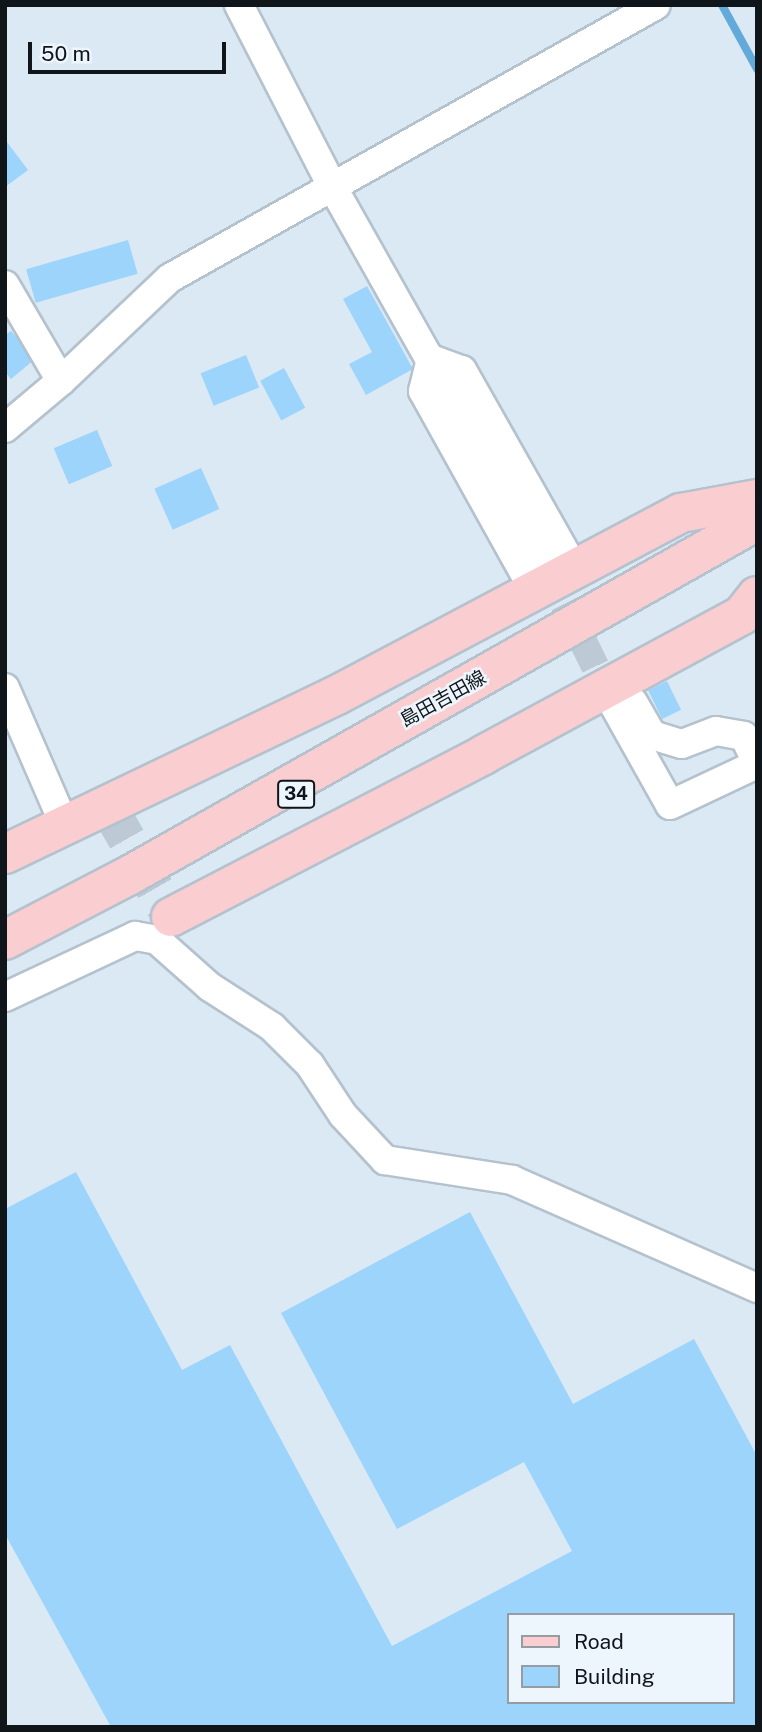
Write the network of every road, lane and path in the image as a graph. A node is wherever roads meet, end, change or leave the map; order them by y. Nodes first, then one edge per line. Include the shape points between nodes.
1 (239, 5) edge
2 (656, 5) edge
3 (332, 186) junction
4 (5, 285) edge
5 (431, 359) junction
6 (61, 381) junction
7 (5, 428) edge
8 (757, 499) edge
9 (757, 521) edge
10 (757, 548) edge
11 (551, 574) junction
12 (757, 596) edge
13 (5, 688) edge
14 (617, 693) junction
15 (757, 763) edge
16 (65, 826) junction
17 (5, 854) edge
18 (130, 875) junction
19 (171, 917) dead end
20 (5, 940) edge
21 (5, 997) edge
22 (757, 1288) edge

1 - 3 street
2 - 3 street
3 - 5 street
3 - 6 street via 170,278
4 - 6 street
5 - 11 street via 462,370
5 - 11 street via 423,391
6 - 7 street
8 - 11 main road via 681,513
9 - 18 main road, 島田吉田線 / 34
10 - 18 main road, 島田吉田線 / 34 via 463,714
11 - 16 main road via 337,695
12 - 14 main road via 742,615
13 - 16 street
14 - 15 street via 652,735 682,744 716,731 744,736
14 - 15 street via 670,805
14 - 19 main road via 483,755
16 - 17 main road
18 - 20 main road, 島田吉田線 / 34
21 - 22 street via 135,936 157,940 210,987 272,1027 310,1065 343,1115 385,1160 512,1180

